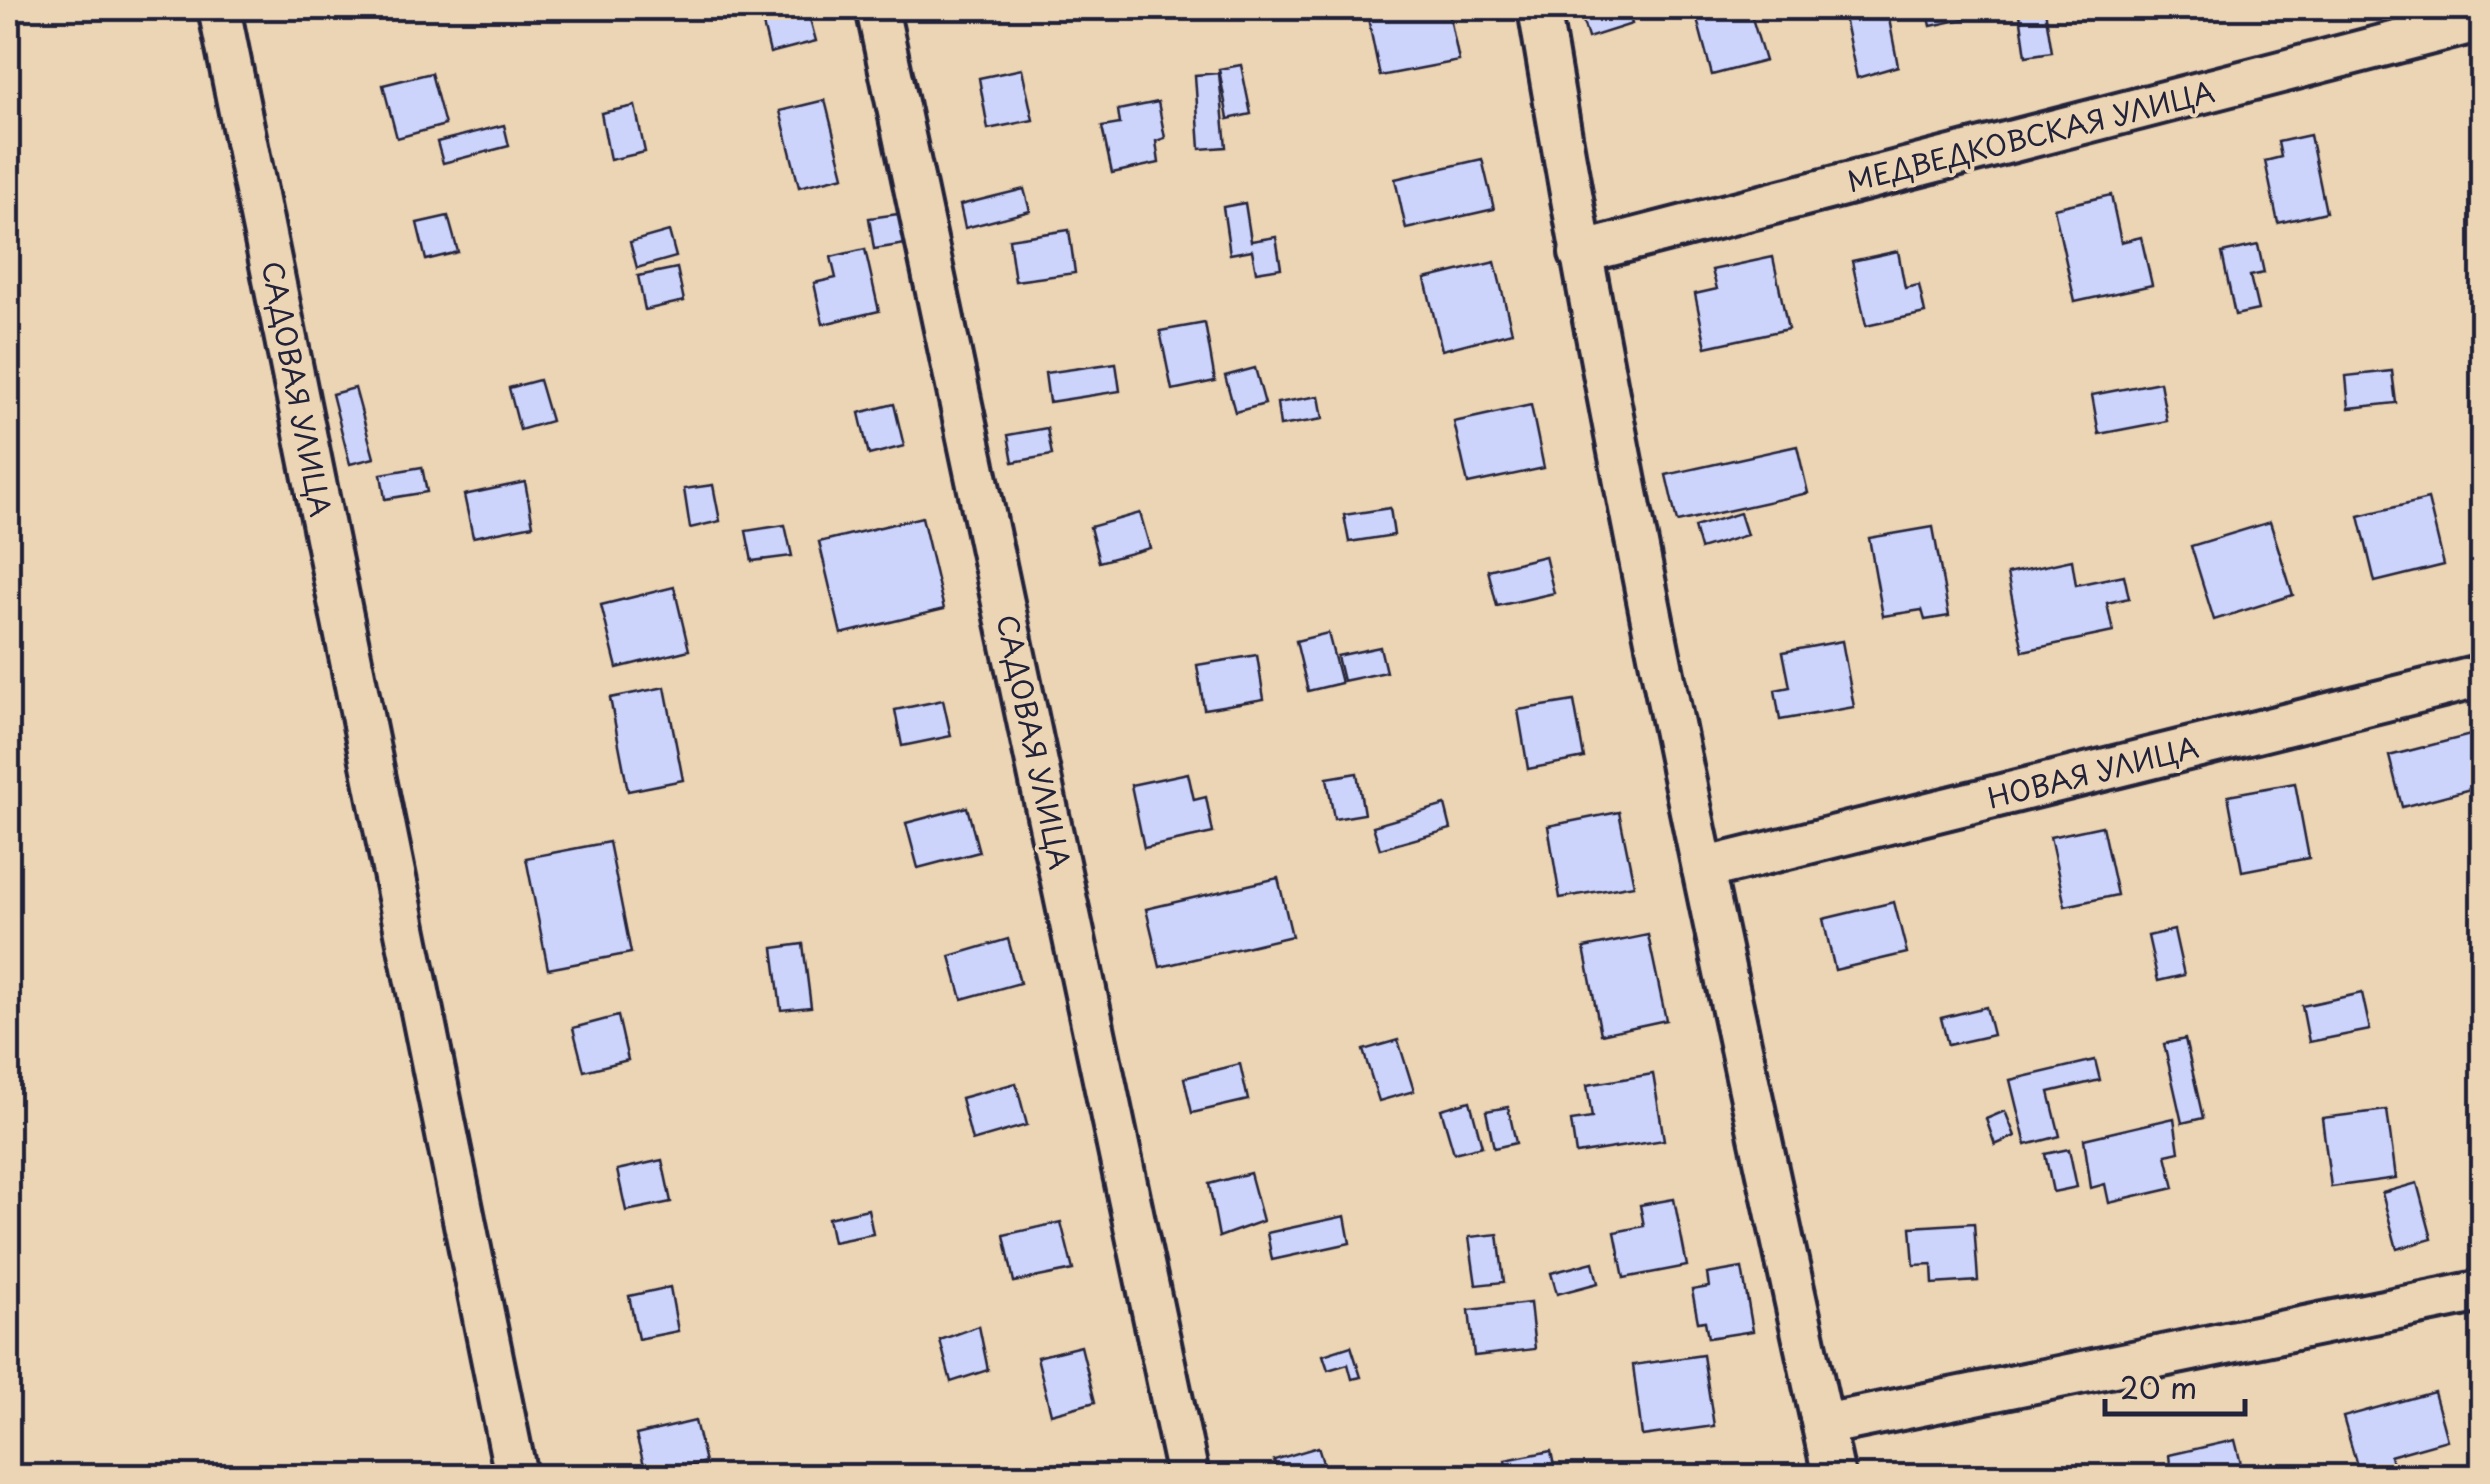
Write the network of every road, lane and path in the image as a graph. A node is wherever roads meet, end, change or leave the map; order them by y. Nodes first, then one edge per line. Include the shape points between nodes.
1 (219, 8) edge
2 (877, 8) edge
3 (1539, 8) edge
4 (2482, 20) edge
5 (1580, 253) junction
6 (2482, 676) edge
7 (1703, 870) junction
8 (2482, 1291) edge
9 (1823, 1426) junction
10 (516, 1476) edge
11 (1188, 1476) edge
12 (1834, 1476) edge

1 - 10 street, САДОВАЯ УЛИЦА
2 - 11 street, САДОВАЯ УЛИЦА
3 - 5 street
4 - 5 street, МЕДВЕДКОВСКАЯ УЛИЦА
5 - 7 street
6 - 7 street, НОВАЯ УЛИЦА
7 - 9 street
8 - 9 street
9 - 12 street

